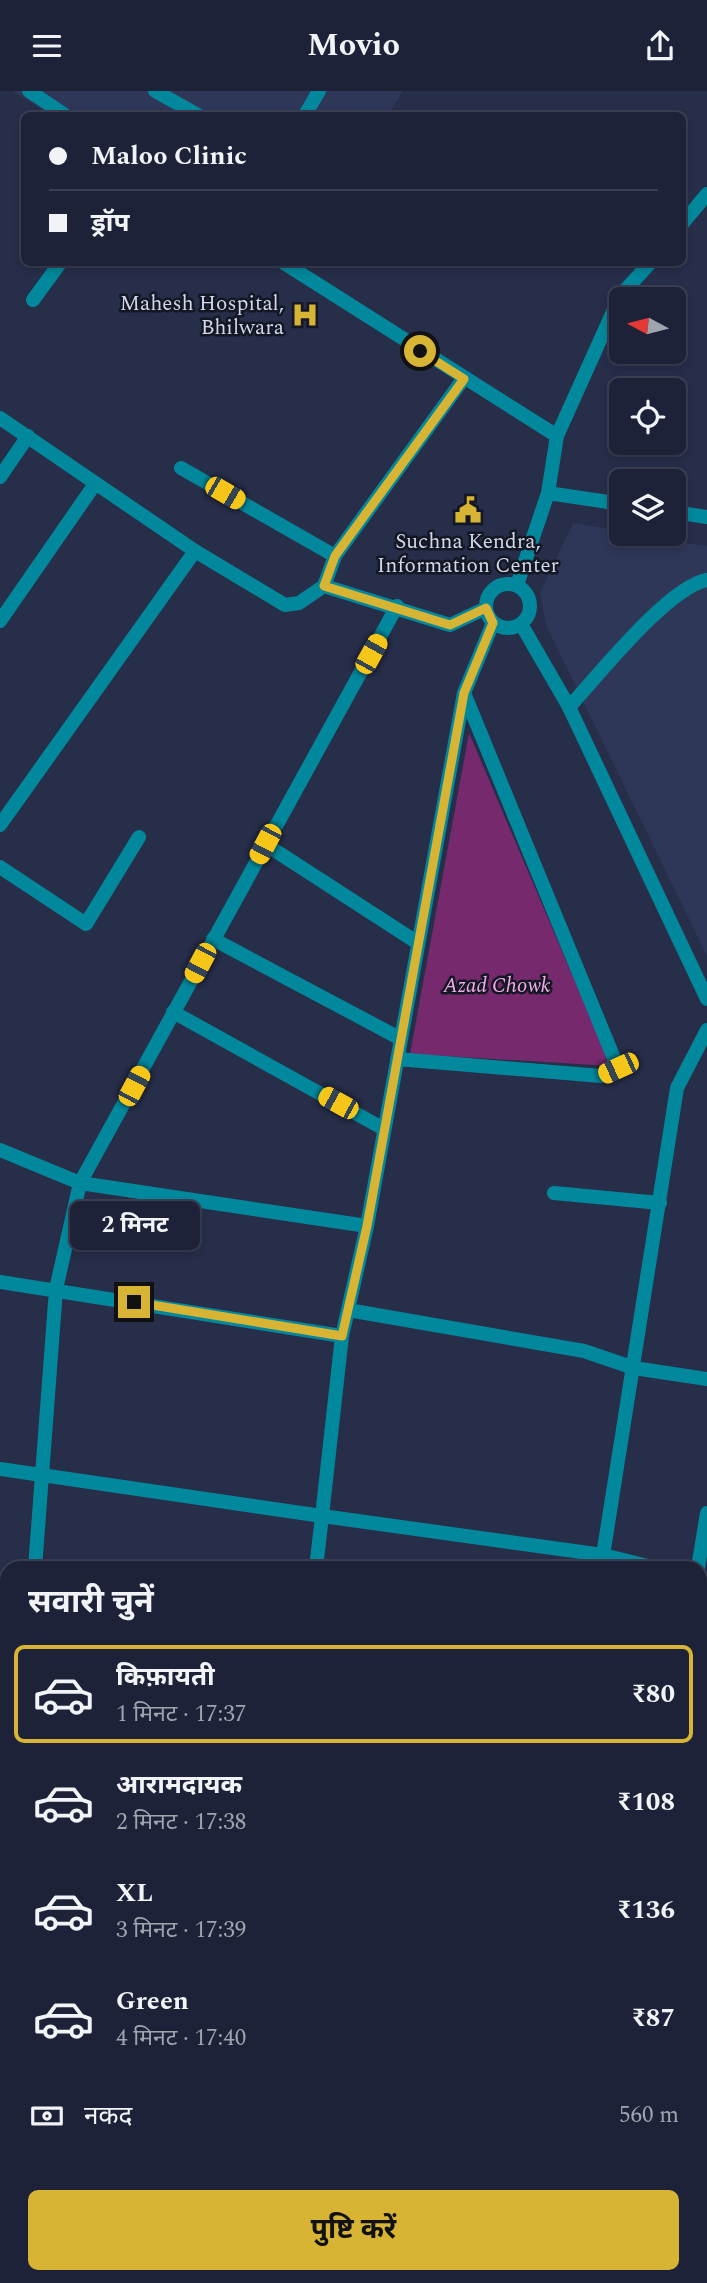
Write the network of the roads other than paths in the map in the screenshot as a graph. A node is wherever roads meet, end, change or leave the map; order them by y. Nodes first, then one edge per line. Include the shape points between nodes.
1 (29, 91) edge
2 (155, 91) edge
3 (319, 91) edge
4 (60, 112) edge
5 (193, 112) edge
6 (307, 112) edge
7 (707, 194) edge
8 (686, 219) edge
9 (58, 266) edge
10 (289, 266) edge
11 (647, 266) edge
12 (33, 300) dead end
13 (464, 379) junction
14 (0, 418) edge
15 (28, 436) junction
16 (557, 436) junction
17 (181, 468) dead end
18 (0, 477) edge
19 (95, 484) junction
20 (548, 493) junction
21 (609, 502) edge
22 (686, 514) edge
23 (707, 517) edge
24 (195, 551) junction
25 (335, 556) junction
26 (707, 580) edge
27 (517, 585) junction
28 (324, 586) junction
29 (397, 606) junction
30 (486, 608) junction
31 (0, 621) edge
32 (493, 623) junction
33 (521, 624) junction
34 (464, 693) junction
35 (569, 707) junction
36 (0, 825) edge
37 (139, 837) dead end
38 (265, 844) junction
39 (0, 867) edge
40 (214, 939) junction
41 (418, 943) junction
42 (707, 999) edge
43 (173, 1012) junction
44 (707, 1030) edge
45 (401, 1039) junction
46 (397, 1059) junction
47 (384, 1129) junction
48 (0, 1150) edge
49 (80, 1184) junction
50 (554, 1192) dead end
51 (660, 1203) junction
52 (367, 1226) junction
53 (0, 1282) edge
54 (56, 1289) junction
55 (348, 1310) junction
56 (342, 1336) junction
57 (635, 1368) junction
58 (707, 1379) edge
59 (0, 1469) edge
60 (45, 1475) junction
61 (707, 1513) edge
62 (322, 1516) junction
63 (36, 1561) edge
64 (317, 1561) edge
65 (596, 1561) edge
66 (602, 1561) edge
67 (699, 1561) edge

1 - 4 street
2 - 5 street
3 - 6 street
7 - 8 street
9 - 12 street
10 - 13 street
11 - 16 street via 620,296
13 - 16 street
13 - 25 street
14 - 15 street
15 - 18 street
15 - 19 street
16 - 20 street
17 - 25 street
19 - 24 street
19 - 31 street
20 - 21 street
20 - 27 street
22 - 23 street
24 - 28 street via 285,605 299,603
24 - 36 street
25 - 28 street
26 - 35 street via 688,586 674,598
27 - 30 street via 504,584 492,590
27 - 33 street via 530,600 529,613
28 - 29 street
29 - 30 street via 450,625
29 - 38 street
30 - 32 street
32 - 33 street via 507,628
32 - 34 street
33 - 35 street
34 - 41 street
34 - 46 street via 618,1068 601,1076
35 - 42 street
37 - 39 street via 86,924
38 - 40 street
38 - 41 street
40 - 43 street
40 - 45 street
41 - 45 street
43 - 47 street
43 - 49 street
44 - 51 street via 677,1088
45 - 46 street
46 - 47 street
47 - 52 street
48 - 49 street
49 - 52 street
49 - 54 street
50 - 51 street
51 - 57 street
52 - 55 street
53 - 54 street
54 - 56 street
54 - 60 street
55 - 56 street
55 - 57 street via 584,1351
56 - 62 street
57 - 58 street
57 - 66 street
59 - 60 street
60 - 62 street
60 - 63 street
61 - 67 street
62 - 64 street
62 - 65 street

